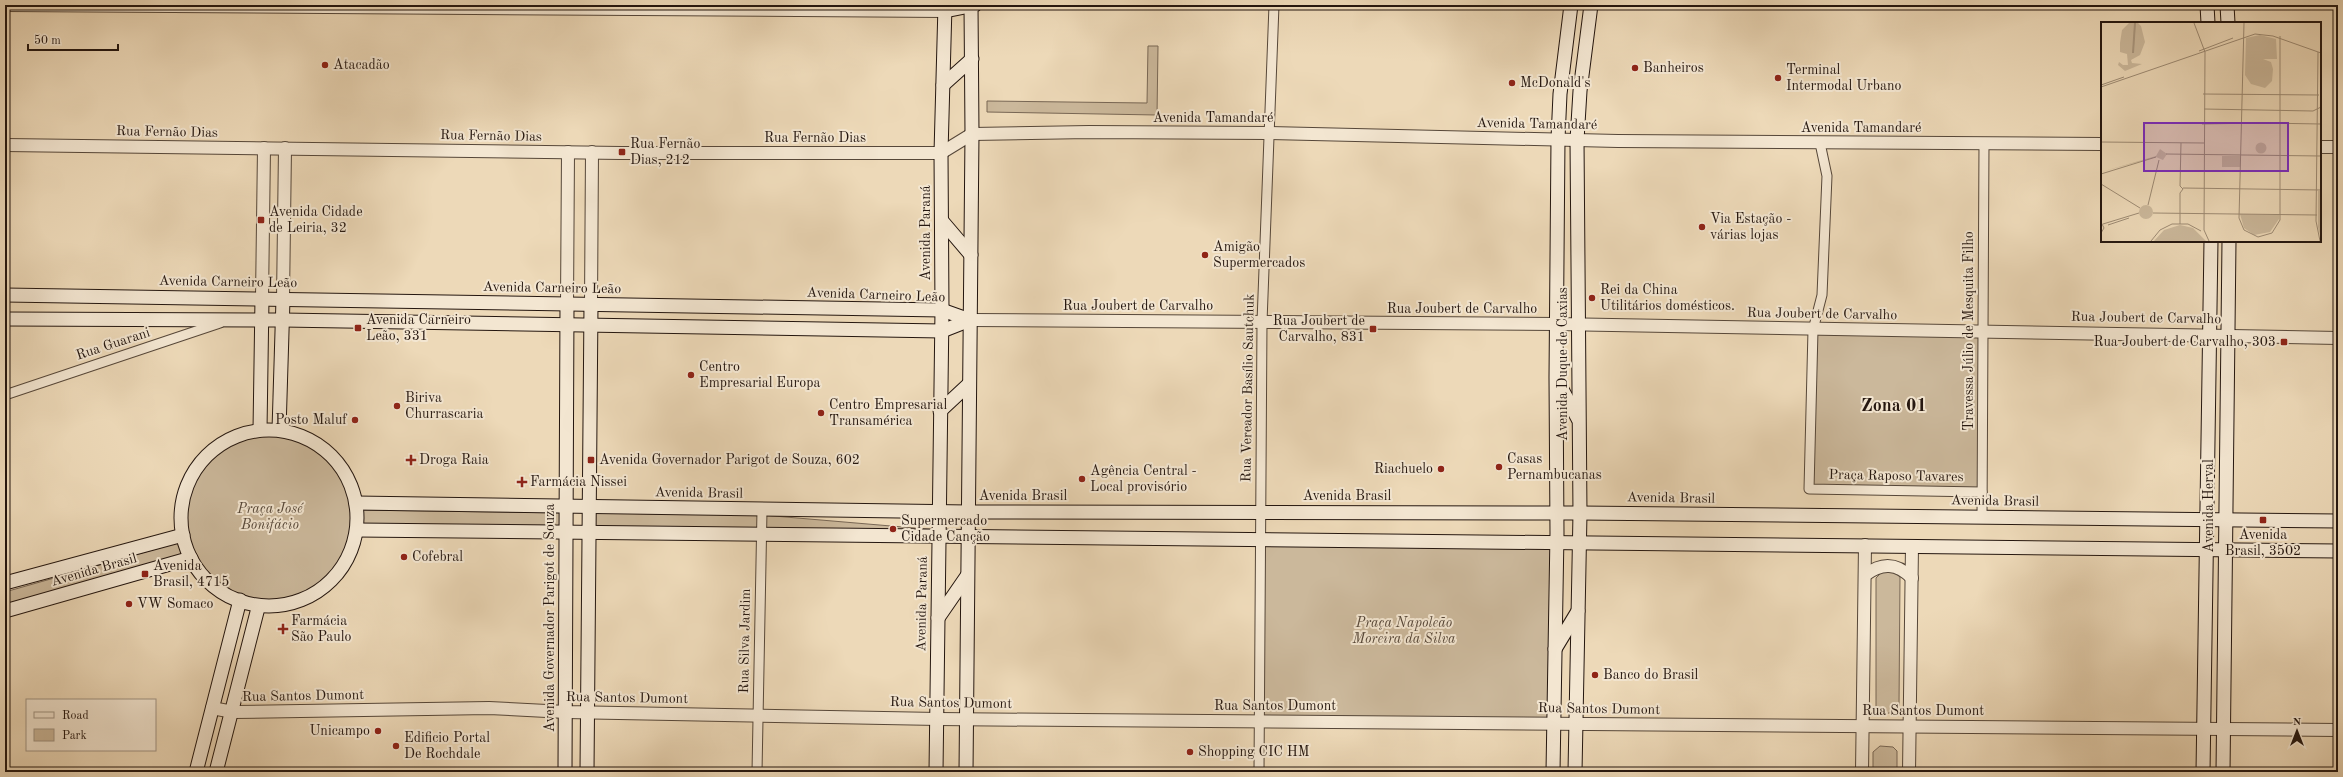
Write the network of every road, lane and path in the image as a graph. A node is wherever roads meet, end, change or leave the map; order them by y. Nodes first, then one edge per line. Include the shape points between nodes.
1 (5, 5) edge
2 (973, 5) edge
3 (1274, 5) edge
4 (1571, 5) edge
5 (1591, 5) edge
6 (2207, 5) edge
7 (2227, 5) edge
8 (945, 8) edge
9 (2208, 22) edge
10 (2228, 22) edge
11 (1567, 36) junction
12 (972, 59) junction
13 (1583, 67) junction
14 (943, 85) junction
15 (1268, 133) junction
16 (972, 134) junction
17 (1558, 140) junction
18 (1577, 140) junction
19 (1820, 143) junction
20 (1984, 144) junction
21 (2101, 144) edge
22 (5, 146) edge
23 (2321, 147) edge
24 (2338, 147) edge
25 (264, 148) junction
26 (285, 148) junction
27 (568, 152) junction
28 (592, 152) junction
29 (941, 153) junction
30 (1577, 210) junction
31 (942, 221) junction
32 (2211, 242) edge
33 (2229, 242) edge
34 (1557, 251) junction
35 (971, 255) junction
36 (2228, 274) junction
37 (5, 295) edge
38 (262, 298) junction
39 (283, 299) junction
40 (445, 302) junction
41 (567, 305) junction
42 (591, 305) junction
43 (942, 310) junction
44 (5, 319) edge
45 (229, 320) junction
46 (261, 320) junction
47 (282, 320) junction
48 (970, 320) junction
49 (1262, 322) junction
50 (444, 323) junction
51 (1556, 324) junction
52 (1580, 324) junction
53 (567, 326) junction
54 (591, 326) junction
55 (1812, 330) junction
56 (942, 331) junction
57 (1983, 331) junction
58 (2208, 334) junction
59 (2227, 334) junction
60 (2338, 338) edge
61 (1556, 378) junction
62 (969, 384) junction
63 (5, 395) edge
64 (2226, 407) junction
65 (940, 411) junction
66 (1578, 421) junction
67 (260, 430) junction
68 (279, 430) junction
69 (2208, 438) junction
70 (1982, 492) junction
71 (356, 503) junction
72 (567, 508) junction
73 (589, 508) junction
74 (762, 510) junction
75 (938, 512) junction
76 (968, 512) junction
77 (1261, 512) junction
78 (1557, 513) junction
79 (1580, 513) junction
80 (1982, 517) junction
81 (2206, 520) junction
82 (2226, 520) junction
83 (2338, 521) edge
84 (357, 530) junction
85 (566, 532) junction
86 (589, 532) junction
87 (761, 534) junction
88 (183, 535) junction
89 (938, 536) junction
90 (967, 537) junction
91 (1260, 540) junction
92 (1557, 542) junction
93 (1580, 542) junction
94 (1865, 545) junction
95 (1912, 546) junction
96 (2206, 549) junction
97 (2226, 549) junction
98 (2338, 551) edge
99 (191, 558) junction
100 (1865, 575) junction
101 (968, 576) junction
102 (1912, 578) junction
103 (5, 583) edge
104 (240, 600) junction
105 (258, 608) junction
106 (5, 611) edge
107 (1578, 611) junction
108 (2225, 612) junction
109 (938, 618) junction
110 (2206, 642) junction
111 (1555, 649) junction
112 (212, 708) junction
113 (232, 712) junction
114 (566, 712) junction
115 (588, 713) junction
116 (758, 715) junction
117 (938, 719) junction
118 (967, 719) junction
119 (1260, 721) junction
120 (1555, 724) junction
121 (1576, 725) junction
122 (1862, 726) junction
123 (1910, 726) junction
124 (2204, 730) junction
125 (2223, 730) junction
126 (2338, 730) edge
127 (936, 767) edge
128 (196, 772) edge
129 (216, 772) edge
130 (565, 772) edge
131 (587, 772) edge
132 (757, 772) edge
133 (945, 772) edge
134 (966, 772) edge
135 (1259, 772) edge
136 (1554, 772) edge
137 (1575, 772) edge
138 (1862, 772) edge
139 (1909, 772) edge
140 (2203, 772) edge
141 (2223, 772) edge

1 - 8 street
2 - 8 main road
2 - 12 main road
3 - 15 street, Rua Vereador Basílio Sautchuk
4 - 11 main road, Avenida Duque de Caxias
5 - 13 main road, Avenida Duque de Caxias
6 - 9 main road
7 - 10 main road
8 - 14 main road, Avenida Paraná
11 - 13 main road
11 - 17 main road, Avenida Duque de Caxias
12 - 14 main road
12 - 16 main road
13 - 18 main road, Avenida Duque de Caxias
14 - 29 main road, Avenida Paraná
15 - 16 street, Avenida Tamandaré
15 - 17 street, Avenida Tamandaré
15 - 49 street, Rua Vereador Basílio Sautchuk
16 - 29 street
16 - 35 main road
17 - 18 street, Avenida Tamandaré
17 - 34 main road, Avenida Duque de Caxias
18 - 19 street, Avenida Tamandaré
18 - 30 main road, Avenida Duque de Caxias
19 - 20 street, Avenida Tamandaré
19 - 55 street via 1827,176 1822,295
20 - 21 street, Avenida Tamandaré
20 - 57 street, Travessa Júlio de Mesquita Filho
22 - 25 street, Rua Fernão Dias
23 - 24 street
25 - 26 street, Rua Fernão Dias
25 - 38 street
26 - 27 street, Rua Fernão Dias
26 - 39 street
27 - 28 street, Rua Fernão Dias
27 - 41 street, Avenida Governador Parigot de Souza
28 - 29 street, Rua Fernão Dias
28 - 42 street
29 - 31 main road, Avenida Paraná
30 - 34 main road
30 - 52 main road, Avenida Duque de Caxias
31 - 35 main road
31 - 43 main road, Avenida Paraná
32 - 36 main road
32 - 58 main road, Avenida Herval
33 - 36 main road, Avenida Herval
34 - 51 main road, Avenida Duque de Caxias
35 - 48 main road
36 - 59 main road, Avenida Herval
37 - 38 main road, Avenida Carneiro Leão
38 - 39 main road, Avenida Carneiro Leão
38 - 46 main road
39 - 40 main road, Avenida Carneiro Leão
39 - 47 main road
40 - 41 main road, Avenida Carneiro Leão
40 - 50 main road
41 - 42 main road, Avenida Carneiro Leão
41 - 53 main road, Avenida Governador Parigot de Souza
42 - 43 main road, Avenida Carneiro Leão
42 - 54 main road
43 - 48 main road, Avenida Carneiro Leão
43 - 56 main road, Avenida Paraná
44 - 45 main road
45 - 46 main road
45 - 63 street, Rua Guarani
46 - 47 main road
46 - 67 main road
47 - 50 main road
47 - 68 main road
48 - 49 street, Rua Joubert de Carvalho
48 - 56 main road
48 - 62 main road
49 - 51 street, Rua Joubert de Carvalho
49 - 77 street, Rua Vereador Basílio Sautchuk
50 - 53 main road
51 - 52 street, Rua Joubert de Carvalho
51 - 61 main road, Avenida Duque de Caxias
52 - 55 street, Rua Joubert de Carvalho
52 - 66 main road, Avenida Duque de Caxias
53 - 54 main road
53 - 72 main road, Avenida Governador Parigot de Souza
54 - 56 main road
54 - 73 main road
55 - 57 street, Rua Joubert de Carvalho
55 - 70 street, Praça Raposo Tavares via 1809,489
56 - 65 main road, Avenida Paraná
57 - 58 street, Rua Joubert de Carvalho
57 - 70 street, Travessa Júlio de Mesquita Filho
58 - 59 street, Rua Joubert de Carvalho
58 - 69 main road, Avenida Herval
59 - 60 street, Rua Joubert de Carvalho
59 - 64 main road, Avenida Herval
61 - 66 main road
61 - 78 main road, Avenida Duque de Caxias
62 - 65 main road
62 - 76 main road
64 - 69 main road
64 - 82 main road, Avenida Herval
65 - 75 main road, Avenida Paraná
66 - 79 main road, Avenida Duque de Caxias
67 - 68 main road
67 - 88 main road via 226,442 208,455 191,478 182,506
68 - 71 main road via 298,434 315,442 330,454 345,474
69 - 81 main road, Avenida Herval
70 - 80 street, Travessa Júlio de Mesquita Filho
71 - 72 main road, Avenida Brasil
71 - 84 main road
72 - 73 main road, Avenida Brasil
72 - 85 main road, Avenida Governador Parigot de Souza
73 - 74 main road, Avenida Brasil
73 - 86 main road
74 - 75 main road, Avenida Brasil
74 - 87 street, Rua Silva Jardim
75 - 76 main road, Avenida Brasil
75 - 89 main road, Avenida Paraná
76 - 77 main road, Avenida Brasil
76 - 90 main road
77 - 78 main road, Avenida Brasil
77 - 91 street, Rua Vereador Basílio Sautchuk
78 - 79 main road, Avenida Brasil
78 - 92 main road, Avenida Duque de Caxias
79 - 80 main road, Avenida Brasil
79 - 93 main road, Avenida Duque de Caxias
80 - 81 main road, Avenida Brasil
81 - 82 main road, Avenida Brasil
81 - 96 main road, Avenida Herval
82 - 83 main road, Avenida Brasil
82 - 97 main road, Avenida Herval
84 - 85 main road
84 - 105 main road via 351,551 340,570 325,585 307,597
85 - 86 main road
85 - 114 main road, Avenida Governador Parigot de Souza
86 - 87 main road
86 - 115 main road
87 - 89 main road
87 - 116 street, Rua Silva Jardim
88 - 99 main road
88 - 103 main road, Avenida Brasil
89 - 90 main road
89 - 109 main road, Avenida Paraná
90 - 91 main road
90 - 101 main road
91 - 92 main road
91 - 119 street, Rua Vereador Basílio Sautchuk
92 - 93 main road
92 - 111 main road, Avenida Duque de Caxias
93 - 94 main road
93 - 107 main road, Avenida Duque de Caxias
94 - 95 main road
94 - 100 street
95 - 96 main road
95 - 102 street
96 - 97 main road
96 - 110 main road, Avenida Herval
97 - 98 main road
97 - 108 main road, Avenida Herval
99 - 104 main road via 205,577 221,591
99 - 106 main road, Avenida Brasil
100 - 102 street via 1873,569 1887,566 1902,568
100 - 122 street
101 - 109 main road
101 - 118 main road
102 - 123 street
104 - 105 main road
104 - 112 main road
105 - 113 main road
107 - 111 main road
107 - 121 main road, Avenida Duque de Caxias
108 - 110 main road
108 - 125 main road, Avenida Herval
109 - 117 main road, Avenida Paraná
110 - 124 main road, Avenida Herval
111 - 120 main road, Avenida Duque de Caxias
112 - 113 street, Rua Santos Dumont
112 - 128 main road
113 - 114 street, Rua Santos Dumont via 489,708
113 - 129 main road
114 - 115 street, Rua Santos Dumont
114 - 130 main road, Avenida Governador Parigot de Souza
115 - 116 street, Rua Santos Dumont
115 - 131 main road
116 - 117 street, Rua Santos Dumont
116 - 132 street, Rua Silva Jardim
117 - 118 street, Rua Santos Dumont
117 - 127 main road, Avenida Paraná
118 - 119 street, Rua Santos Dumont
118 - 134 main road
119 - 120 street, Rua Santos Dumont
119 - 135 street, Rua Vereador Basílio Sautchuk
120 - 121 street, Rua Santos Dumont
120 - 136 main road, Avenida Duque de Caxias
121 - 122 street, Rua Santos Dumont
121 - 137 main road, Avenida Duque de Caxias
122 - 123 street, Rua Santos Dumont
122 - 138 street
123 - 124 street, Rua Santos Dumont
123 - 139 street
124 - 125 street, Rua Santos Dumont
124 - 140 main road, Avenida Herval
125 - 126 street, Rua Santos Dumont
125 - 141 main road, Avenida Herval
127 - 133 main road

